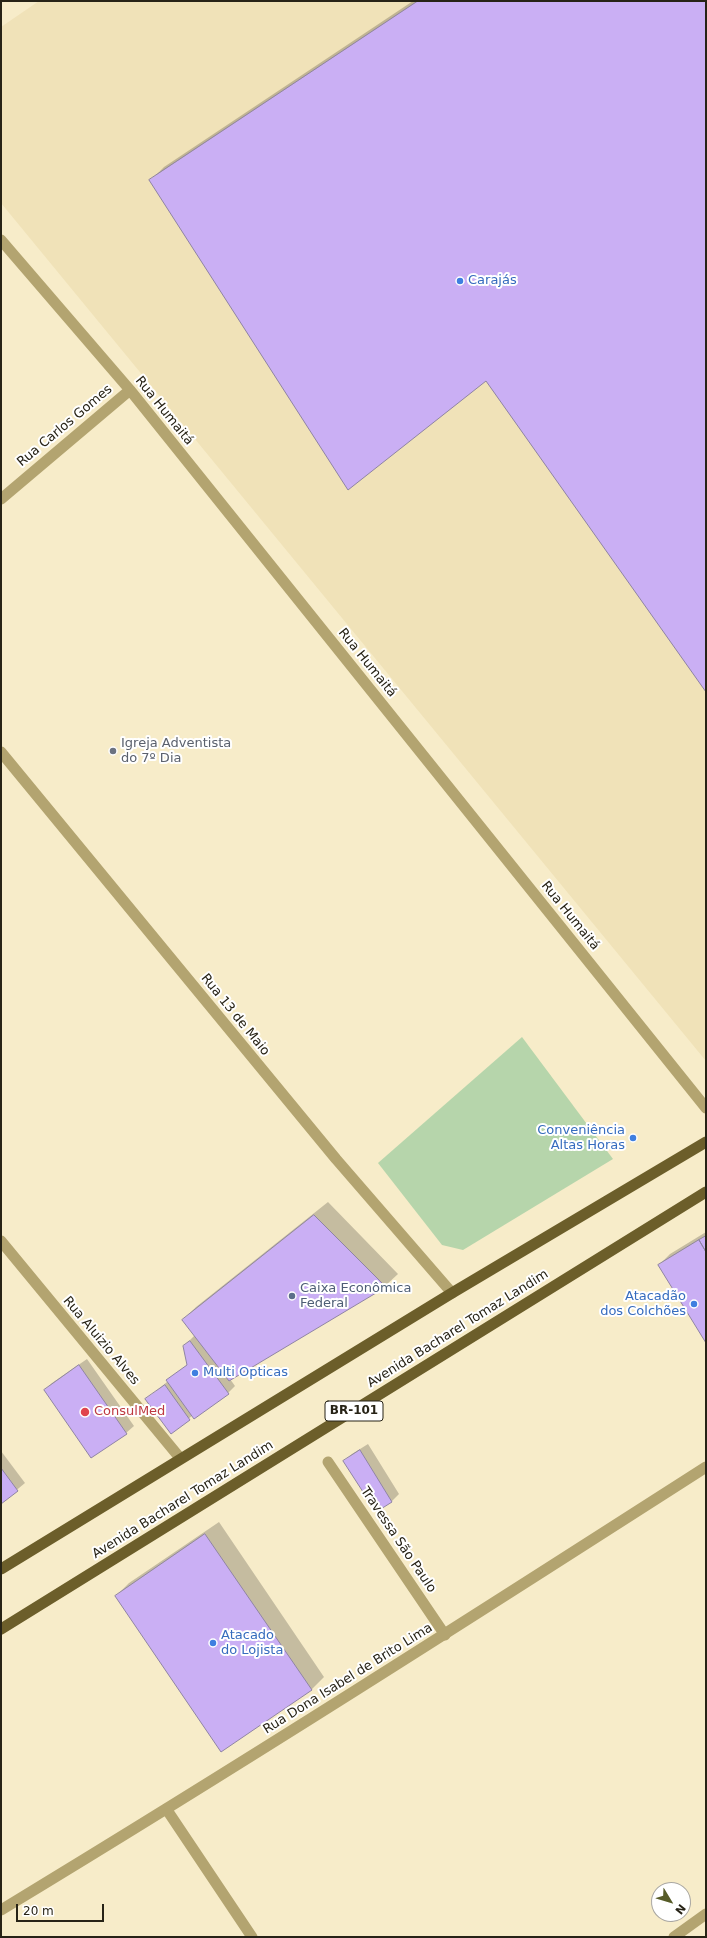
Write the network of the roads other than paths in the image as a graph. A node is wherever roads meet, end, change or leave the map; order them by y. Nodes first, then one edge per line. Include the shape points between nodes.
1 (1, 240) edge
2 (130, 390) junction
3 (1, 499) edge
4 (1, 752) edge
5 (706, 1108) edge
6 (706, 1142) edge
7 (706, 1192) edge
8 (1, 1241) edge
9 (452, 1293) junction
10 (180, 1458) junction
11 (328, 1462) dead end
12 (706, 1467) edge
13 (1, 1569) edge
14 (1, 1629) edge
15 (445, 1634) junction
16 (167, 1810) junction
17 (1, 1910) edge
18 (706, 1914) edge
19 (252, 1937) edge
20 (674, 1937) edge

1 - 2 street, Rua Humaitá
2 - 3 street, Rua Carlos Gomes
2 - 5 street, Rua Humaitá
4 - 9 street, Rua 13 de Maio via 336,1159
6 - 9 highway
7 - 14 highway, Avenida Bacharel Tomaz Landim / BR-101
8 - 10 street, Rua Aluizio Alves
9 - 10 highway
10 - 13 highway
11 - 15 street, Travessa São Paulo
12 - 15 street, Rua Dona Isabel de Brito Lima
15 - 16 street, Rua Dona Isabel de Brito Lima
16 - 17 street, Rua Dona Isabel de Brito Lima
16 - 19 street
18 - 20 street

